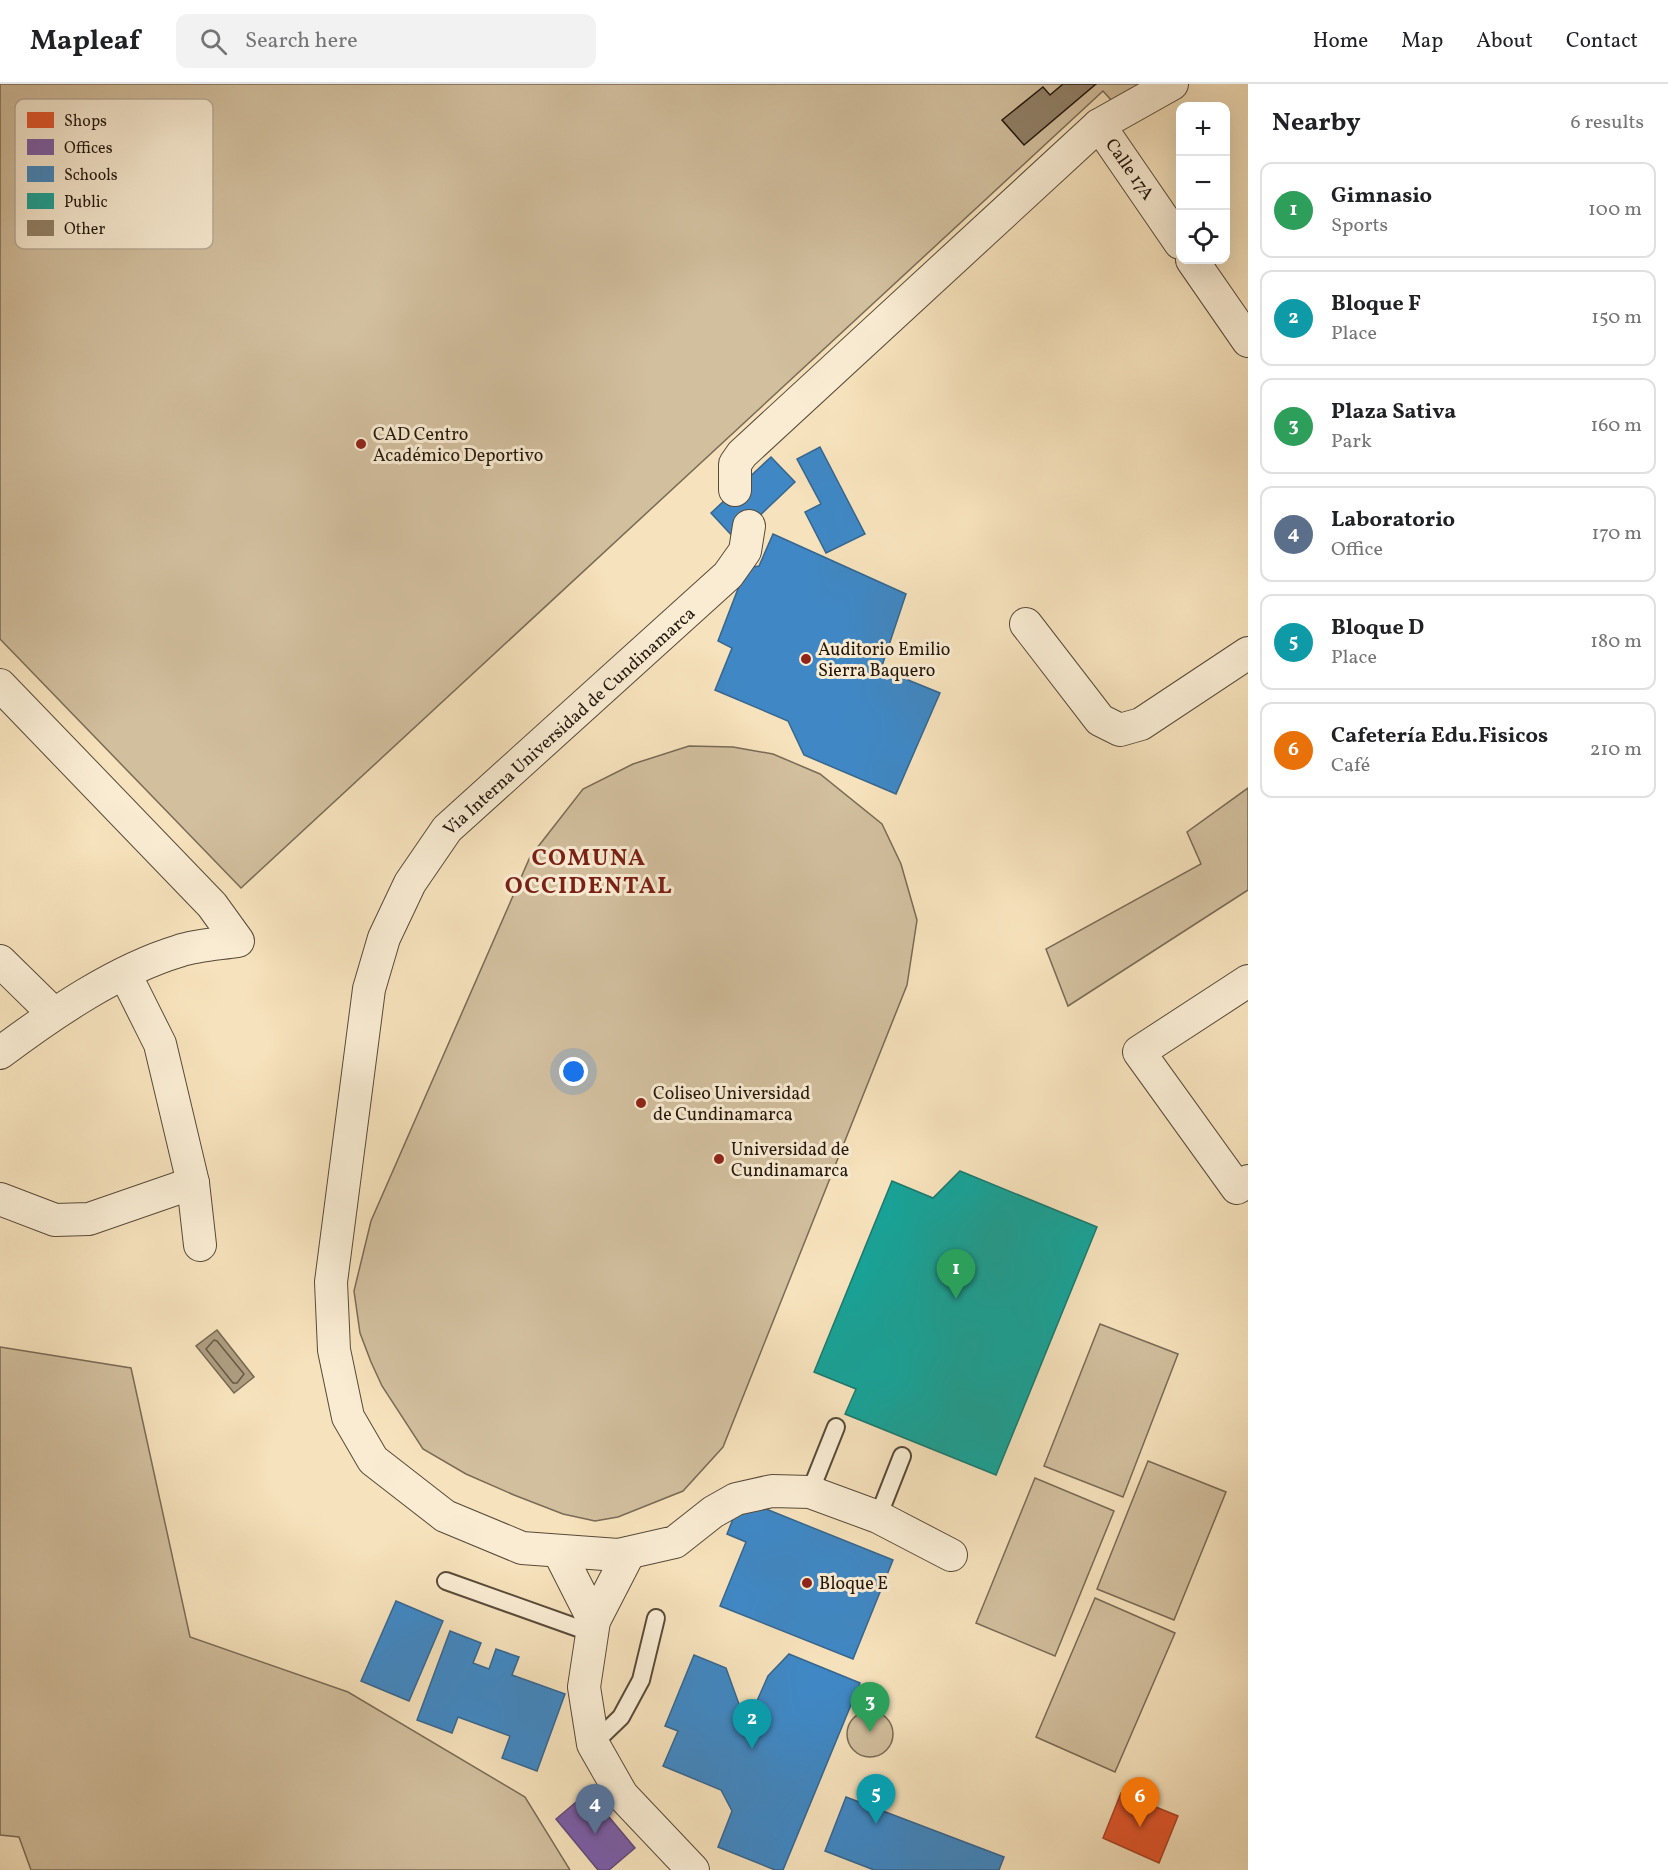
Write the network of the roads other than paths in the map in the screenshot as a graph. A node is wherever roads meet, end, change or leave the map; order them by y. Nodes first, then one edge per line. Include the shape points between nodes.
1 (1172, 84) edge
2 (1100, 125) junction
3 (1176, 237) edge
4 (1195, 264) edge
5 (1248, 341) edge
6 (735, 490) dead end
7 (749, 526) dead end
8 (1026, 624) dead end
9 (1248, 653) edge
10 (0, 685) edge
11 (0, 961) edge
12 (125, 974) junction
13 (1248, 981) edge
14 (53, 1012) junction
15 (0, 1053) edge
16 (1248, 1181) edge
17 (193, 1183) junction
18 (0, 1199) edge
19 (200, 1245) dead end
20 (836, 1427) dead end
21 (902, 1456) dead end
22 (810, 1492) junction
23 (878, 1517) junction
24 (559, 1552) junction
25 (629, 1553) junction
26 (951, 1555) dead end
27 (446, 1581) dead end
28 (656, 1618) dead end
29 (593, 1627) junction
30 (593, 1744) junction
31 (693, 1870) edge

1 - 2 street
2 - 3 street, Calle 17A
2 - 6 street via 742,454 735,464
4 - 5 street
7 - 24 street, Via Interna Universidad de Cundinamarca via 745,551 728,575 447,829 410,883 384,938 369,989 330,1282 334,1350 348,1417 373,1460 445,1516 522,1548
8 - 9 street via 1100,720 1120,730 1141,724
10 - 12 street via 212,905 238,940 179,951
11 - 14 street
12 - 14 street
12 - 17 street via 160,1044
13 - 16 street via 1139,1052 1237,1188
14 - 15 street
17 - 18 street via 89,1219 55,1220
17 - 19 street
20 - 22 lane
21 - 23 lane
22 - 23 street, Via Interna Universidad de Cundinamarca
22 - 25 street, Via Interna Universidad de Cundinamarca via 772,1491 736,1499 675,1542
23 - 26 street, Via Interna Universidad de Cundinamarca
24 - 25 street, Via Interna Universidad de Cundinamarca
24 - 29 street
25 - 29 street
27 - 29 lane
28 - 30 lane via 640,1680 621,1717
29 - 30 street via 584,1687
30 - 31 street via 622,1795

